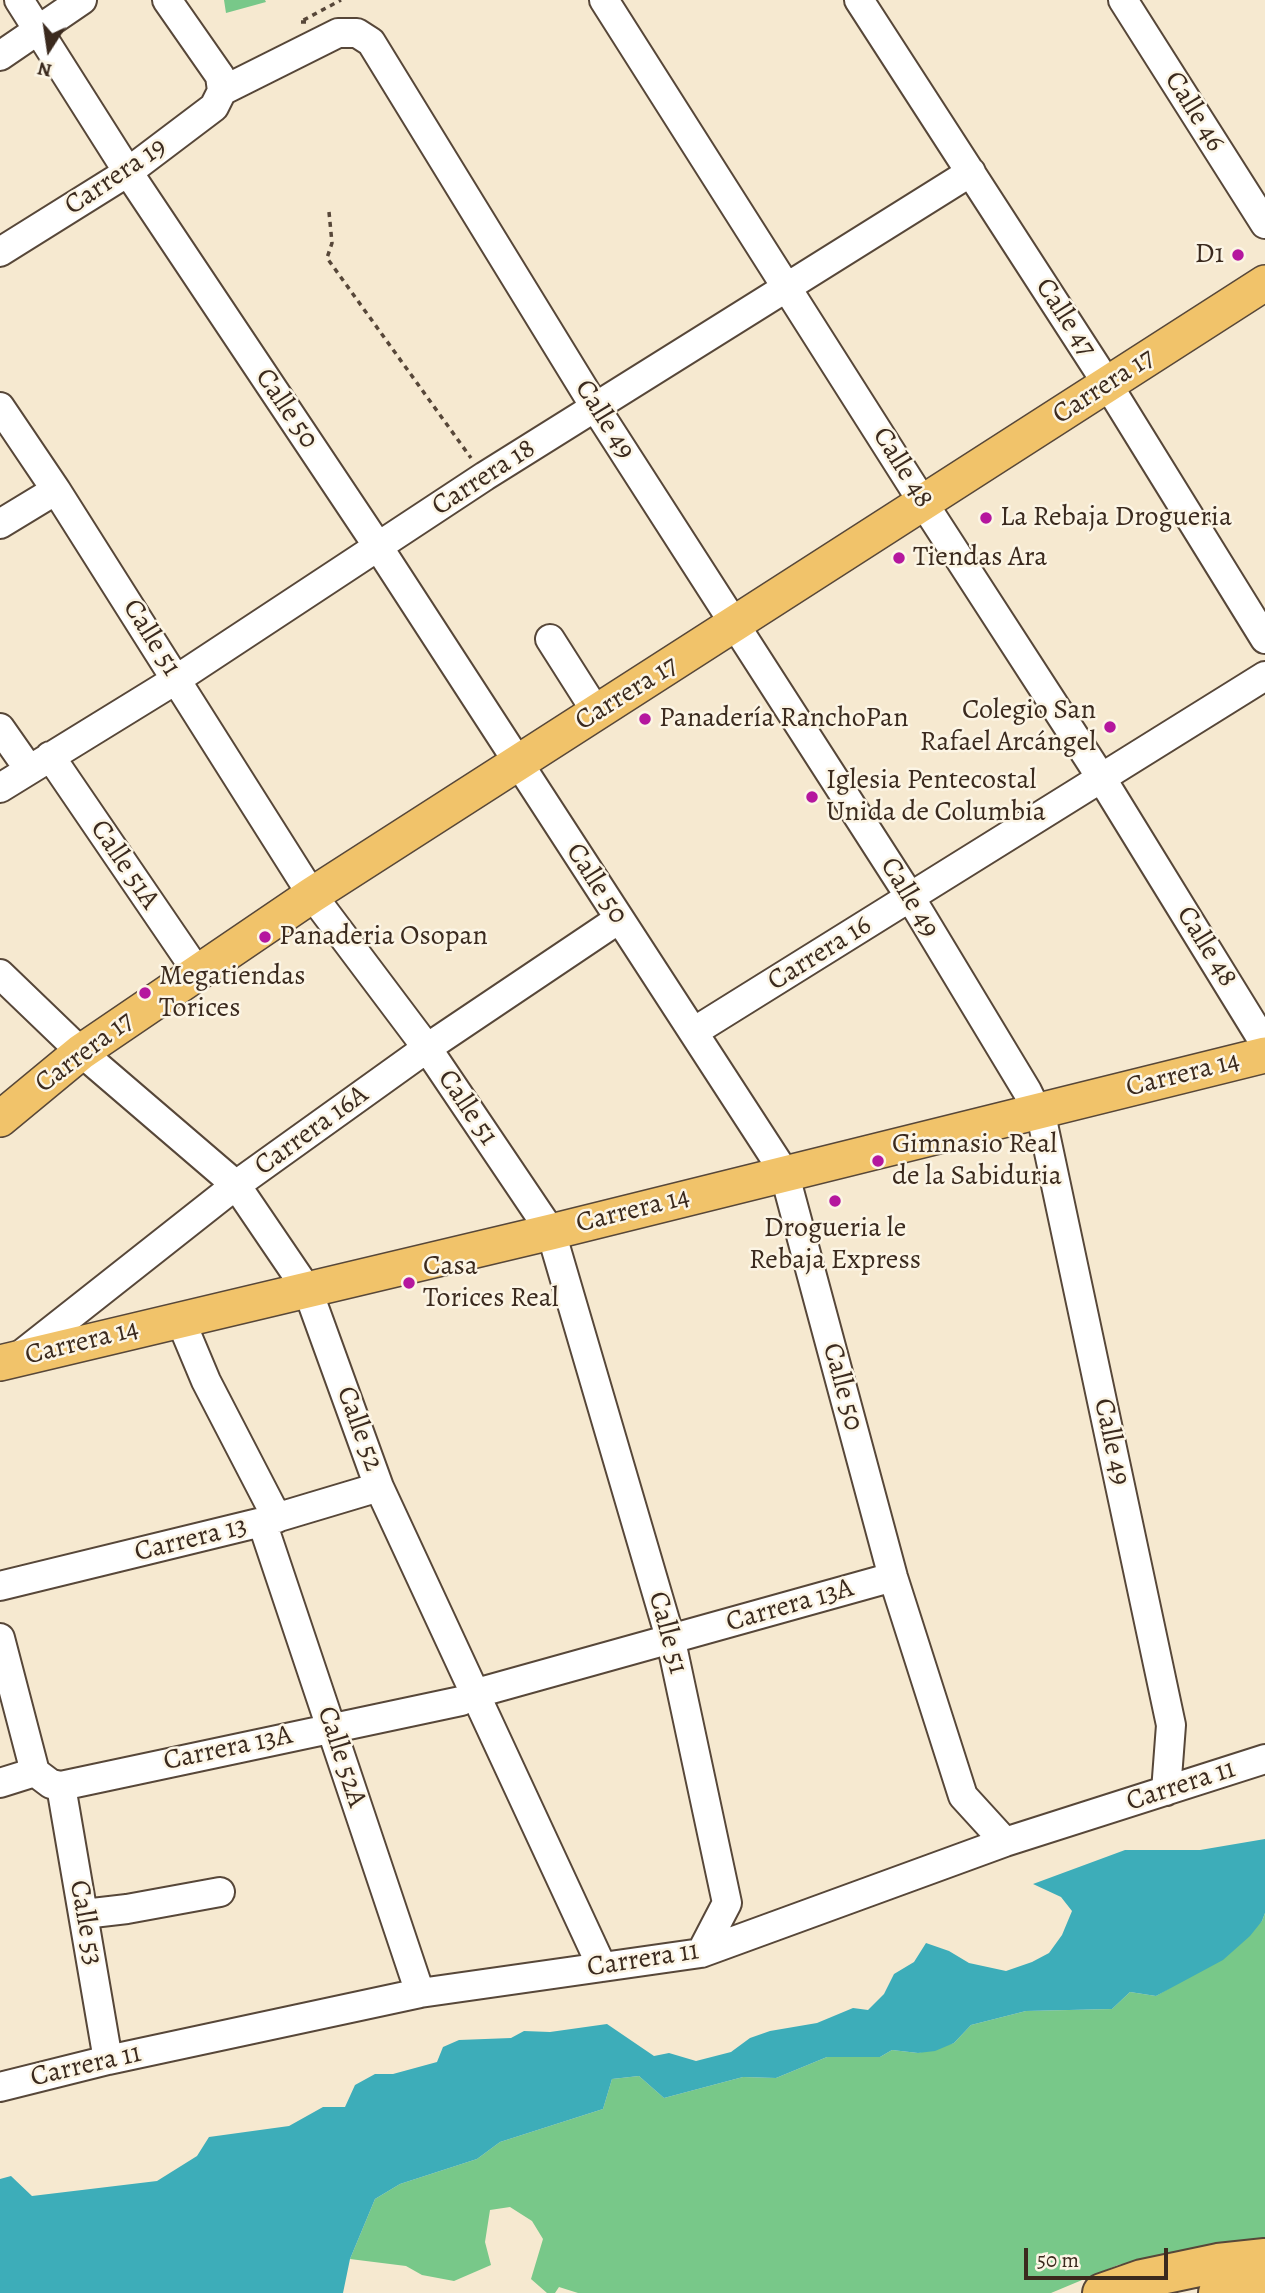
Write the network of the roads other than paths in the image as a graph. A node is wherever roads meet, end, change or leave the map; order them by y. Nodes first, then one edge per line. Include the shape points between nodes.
1 (19, 0) edge
2 (82, 0) edge
3 (167, 0) edge
4 (604, 0) edge
5 (859, 0) edge
6 (1123, 0) edge
7 (37, 31) junction
8 (0, 56) edge
9 (222, 91) junction
10 (128, 172) junction
11 (971, 172) junction
12 (1265, 225) edge
13 (0, 252) edge
14 (1265, 284) edge
15 (789, 287) junction
16 (1108, 385) junction
17 (0, 407) edge
18 (596, 407) junction
19 (56, 490) junction
20 (924, 504) junction
21 (0, 524) edge
22 (379, 548) junction
23 (736, 626) junction
24 (550, 639) dead end
25 (1265, 639) edge
26 (1265, 676) edge
27 (177, 679) junction
28 (597, 713) junction
29 (0, 728) edge
30 (39, 762) junction
31 (518, 764) junction
32 (1102, 779) junction
33 (0, 788) edge
34 (312, 895) junction
35 (910, 897) junction
36 (619, 919) junction
37 (198, 973) junction
38 (0, 974) edge
39 (695, 1031) junction
40 (1265, 1044) edge
41 (427, 1048) junction
42 (80, 1052) junction
43 (1265, 1055) edge
44 (1037, 1110) junction
45 (0, 1119) edge
46 (784, 1172) junction
47 (236, 1185) junction
48 (551, 1232) junction
49 (308, 1291) junction
50 (180, 1319) junction
51 (8, 1361) edge
52 (379, 1487) junction
53 (270, 1520) junction
54 (893, 1577) junction
55 (0, 1586) edge
56 (0, 1638) edge
57 (671, 1641) junction
58 (331, 1726) junction
59 (1265, 1759) edge
60 (35, 1772) junction
61 (0, 1783) edge
62 (61, 1786) junction
63 (1166, 1791) junction
64 (1005, 1842) junction
65 (219, 1892) dead end
66 (727, 1903) junction
67 (84, 1913) junction
68 (772, 1929) junction
69 (701, 1954) junction
70 (603, 1967) junction
71 (419, 1993) junction
72 (108, 2060) junction
73 (0, 2087) edge
74 (1265, 2258) edge
75 (1265, 2287) edge
76 (1102, 2293) edge
77 (1218, 2293) edge

1 - 7 street, Calle 50
2 - 7 street
3 - 9 street via 220,76
4 - 15 street, Calle 48
5 - 11 street, Calle 47
6 - 12 street, Calle 46
7 - 8 street
7 - 10 street, Calle 50
9 - 10 street, Carrera 19 via 214,107
9 - 18 street, Calle 49 via 338,33 357,33 371,42
10 - 13 street, Carrera 19
10 - 22 street, Calle 50
11 - 15 street, Carrera 18
11 - 16 street, Calle 47
14 - 16 main road, Carrera 17
15 - 18 street, Carrera 18
15 - 20 street, Calle 48
16 - 20 main road, Carrera 17
16 - 25 street, Calle 47
17 - 19 street, Calle 51
18 - 22 street, Carrera 18
18 - 23 street, Calle 49
19 - 21 street
19 - 27 street, Calle 51
20 - 23 main road, Carrera 17
20 - 32 street, Calle 48
22 - 27 street, Carrera 18
22 - 31 street, Calle 50
23 - 28 main road, Carrera 17
23 - 35 street, Calle 49
24 - 28 street
26 - 32 street, Carrera 16
27 - 30 street, Carrera 18
27 - 34 street, Calle 51
28 - 31 main road, Carrera 17
29 - 30 street, Calle 51A
30 - 33 street, Carrera 18
30 - 37 street, Calle 51A
31 - 34 main road, Carrera 17
31 - 36 street, Calle 50
32 - 35 street, Carrera 16
32 - 40 street, Calle 48
34 - 37 main road, Carrera 17
34 - 41 street, Calle 51
35 - 39 street, Carrera 16
35 - 44 street, Calle 49
36 - 39 street, Calle 50
36 - 41 street, Carrera 16A
37 - 42 main road, Carrera 17
38 - 42 street, Calle 52
39 - 46 street, Calle 50
41 - 47 street, Carrera 16A
41 - 48 street, Calle 51
42 - 45 main road, Carrera 17
42 - 47 street, Calle 52
43 - 44 main road, Carrera 14
44 - 46 main road, Carrera 14
44 - 63 street, Calle 49 via 1171,1725
46 - 48 main road, Carrera 14
46 - 54 street, Calle 50
47 - 49 street, Calle 52
47 - 51 street, Carrera 16A
48 - 49 main road, Carrera 14
48 - 57 street, Calle 51
49 - 50 main road, Carrera 14
49 - 52 street, Calle 52
50 - 51 main road, Carrera 14
50 - 53 street, Calle 52A
52 - 53 street, Carrera 13
52 - 70 street, Calle 52
53 - 55 street, Carrera 13
53 - 58 street, Calle 52A
54 - 57 street, Carrera 13A
54 - 64 street, Calle 50 via 963,1796
56 - 60 street
57 - 58 street, Carrera 13A via 472,1696
57 - 66 street, Calle 51
58 - 62 street, Carrera 13A
58 - 71 street, Calle 52A
59 - 63 street, Carrera 11
60 - 61 street
60 - 62 street
62 - 67 street, Calle 53
63 - 64 street, Carrera 11
64 - 68 street, Carrera 11
65 - 67 street
66 - 68 street
66 - 69 street
67 - 72 street, Calle 53
68 - 69 street, Carrera 11
69 - 70 street, Carrera 11
70 - 71 street, Carrera 11
71 - 72 street, Carrera 11
72 - 73 street, Carrera 11
74 - 76 highway via 1142,2279
75 - 77 highway

